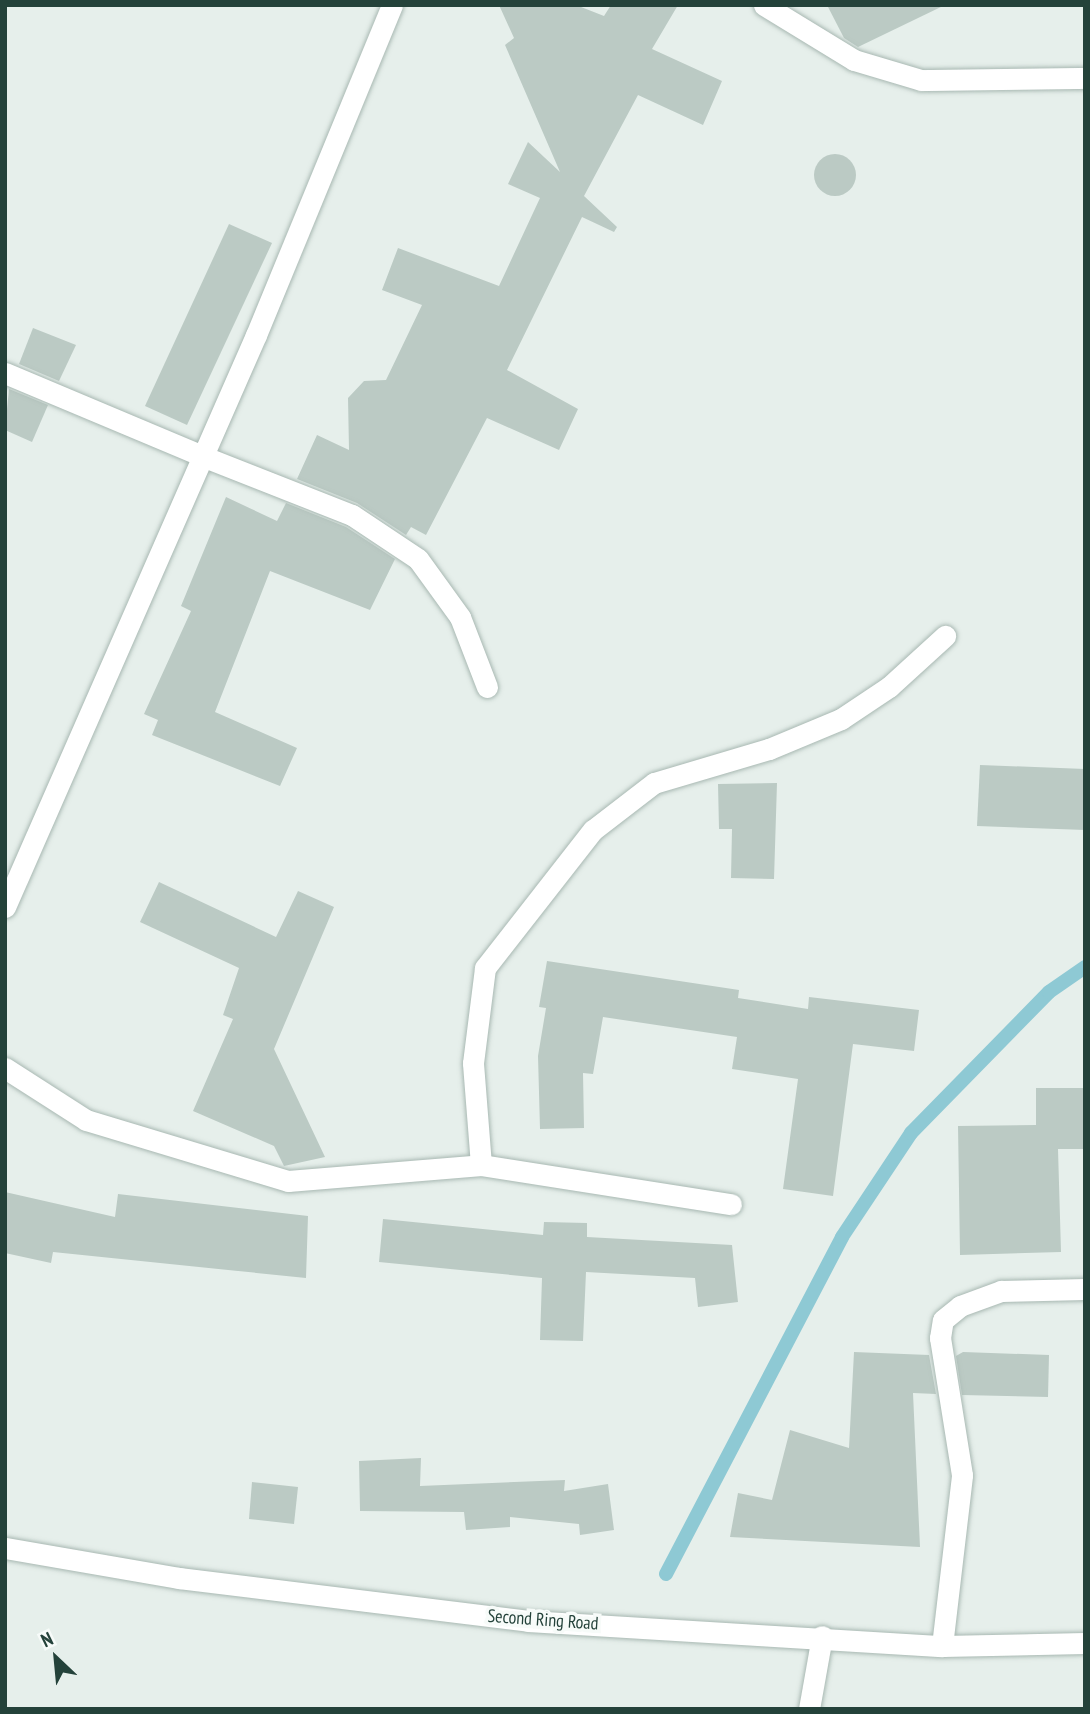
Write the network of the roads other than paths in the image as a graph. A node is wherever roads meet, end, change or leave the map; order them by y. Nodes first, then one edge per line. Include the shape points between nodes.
1 (393, 5) edge
2 (764, 5) edge
3 (1085, 78) edge
4 (5, 373) edge
5 (202, 456) junction
6 (945, 636) dead end
7 (487, 687) dead end
8 (5, 907) edge
9 (5, 1068) edge
10 (481, 1165) junction
11 (731, 1204) dead end
12 (1085, 1289) edge
13 (5, 1548) edge
14 (822, 1636) junction
15 (1085, 1643) edge
16 (942, 1646) junction
17 (809, 1709) edge

1 - 5 street
2 - 3 street via 854,60 921,80
4 - 5 street
5 - 7 street via 352,515 418,559 460,617
5 - 8 street
6 - 10 street via 888,687 841,719 769,749 654,783 593,830 485,968 473,1063
9 - 10 street via 86,1120 288,1181
10 - 11 street
12 - 16 street via 1001,1291 960,1306 943,1320 940,1338 962,1475
13 - 14 street, Second Ring Road via 179,1578 528,1621
14 - 16 street, Second Ring Road
14 - 17 street
15 - 16 street, Second Ring Road

